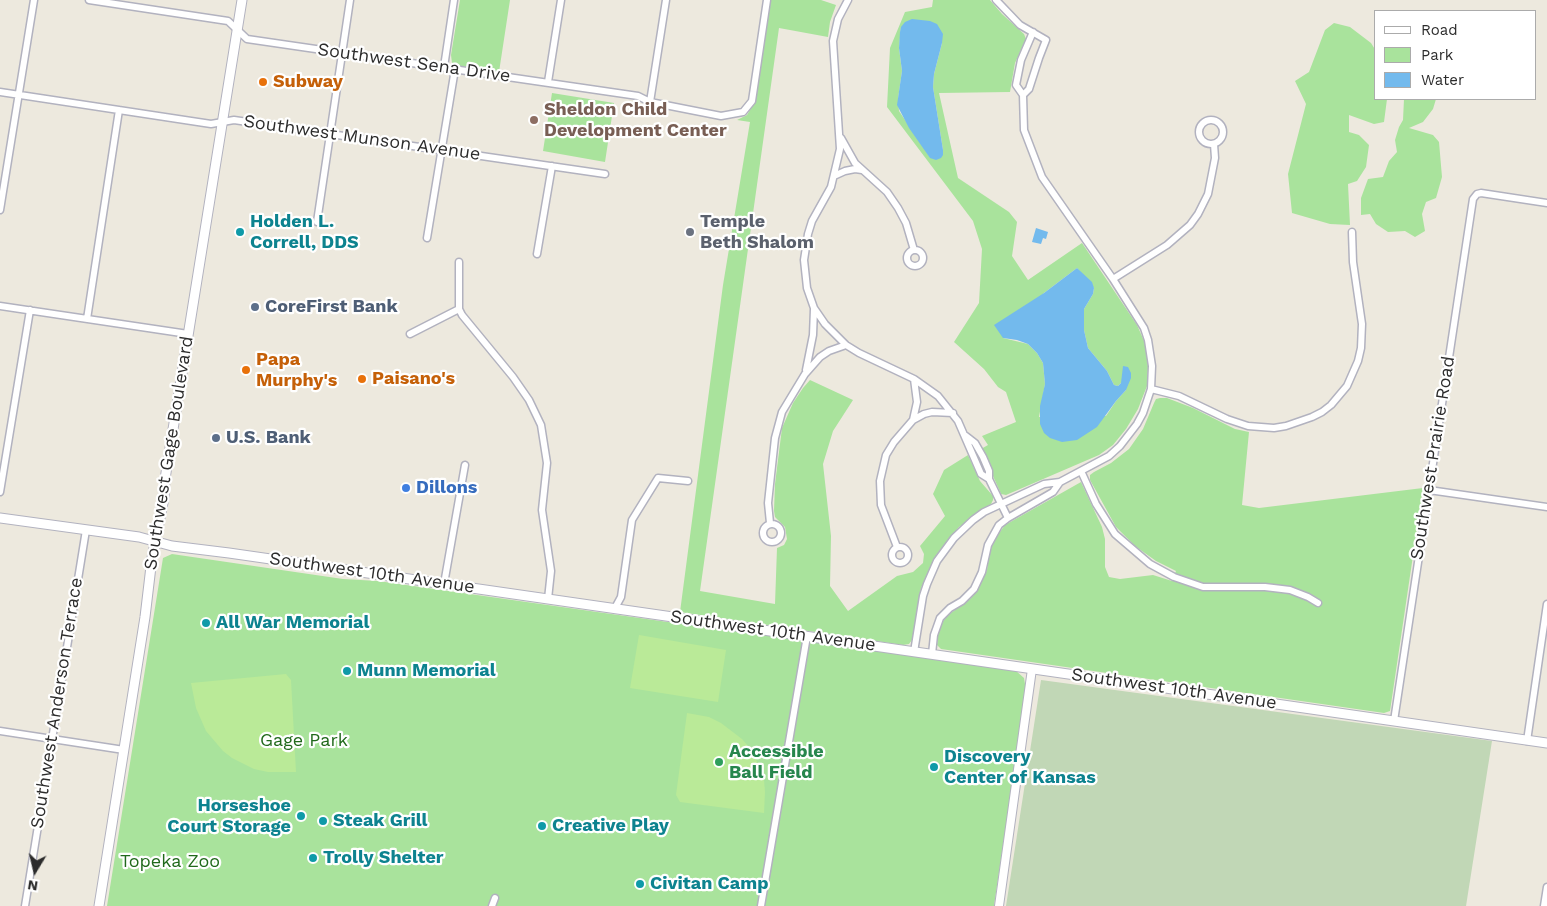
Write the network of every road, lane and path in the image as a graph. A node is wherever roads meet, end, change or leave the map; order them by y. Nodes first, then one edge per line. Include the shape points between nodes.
1 (34, 0) edge
2 (89, 0) edge
3 (242, 0) edge
4 (350, 0) edge
5 (454, 0) edge
6 (561, 0) edge
7 (666, 0) edge
8 (767, 0) edge
9 (848, 0) edge
10 (996, 0) edge
11 (237, 30) junction
12 (1033, 32) junction
13 (344, 52) junction
14 (444, 67) junction
15 (455, 69) junction
16 (548, 82) junction
17 (0, 92) edge
18 (18, 95) junction
19 (1023, 95) junction
20 (650, 102) junction
21 (119, 110) junction
22 (222, 122) junction
23 (331, 134) junction
24 (839, 136) junction
25 (1214, 144) dead end
26 (441, 150) junction
27 (552, 166) junction
28 (863, 170) junction
29 (605, 174) dead end
30 (834, 176) junction
31 (1547, 203) edge
32 (0, 210) edge
33 (317, 222) dead end
34 (1352, 232) dead end
35 (427, 238) dead end
36 (914, 250) dead end
37 (537, 254) dead end
38 (459, 262) dead end
39 (1113, 279) junction
40 (0, 306) edge
41 (814, 308) junction
42 (459, 309) junction
43 (30, 310) junction
44 (87, 319) junction
45 (188, 334) junction
46 (410, 334) dead end
47 (846, 345) junction
48 (804, 374) junction
49 (914, 379) junction
50 (1150, 389) junction
51 (953, 413) junction
52 (913, 420) junction
53 (465, 465) dead end
54 (1081, 470) junction
55 (688, 481) dead end
56 (1060, 482) junction
57 (1429, 490) junction
58 (0, 492) edge
59 (1001, 503) junction
60 (1547, 507) edge
61 (0, 518) edge
62 (1008, 518) junction
63 (770, 523) dead end
64 (86, 530) junction
65 (156, 542) junction
66 (897, 547) dead end
67 (444, 584) junction
68 (548, 599) junction
69 (1318, 604) dead end
70 (1547, 604) edge
71 (615, 608) junction
72 (807, 636) junction
73 (914, 652) junction
74 (932, 654) junction
75 (1032, 669) junction
76 (1394, 721) junction
77 (0, 731) edge
78 (51, 738) junction
79 (1528, 741) junction
80 (1547, 744) edge
81 (124, 750) junction
82 (1547, 887) edge
83 (495, 898) dead end
84 (1545, 905) edge
85 (24, 906) edge
86 (99, 906) edge
87 (492, 906) edge
88 (762, 906) edge
89 (999, 906) edge

1 - 18 street
2 - 11 street, Southwest Sena Drive via 228,21
3 - 11 main road, Southwest Gage Boulevard
4 - 13 street
5 - 14 street
6 - 16 street
7 - 20 street
8 - 20 street, Southwest Sena Drive via 752,101 743,112 721,116
9 - 24 street via 838,19 833,41
10 - 12 street via 1011,17
11 - 13 street, Southwest Sena Drive via 247,39
11 - 22 main road, Southwest Gage Boulevard
12 - 19 street via 1021,60 1016,85
12 - 19 street via 1046,40 1029,89
13 - 14 street, Southwest Sena Drive
13 - 23 street
14 - 15 street, Southwest Sena Drive
15 - 16 street, Southwest Sena Drive
15 - 26 street
16 - 20 street, Southwest Sena Drive via 638,96
17 - 18 street, Southwest Munson Avenue
18 - 21 street, Southwest Munson Avenue
18 - 32 street
19 - 39 street via 1024,130 1042,177
21 - 22 street, Southwest Munson Avenue via 211,124
21 - 44 street
22 - 23 street, Southwest Munson Avenue via 234,120
22 - 45 main road, Southwest Gage Boulevard
23 - 26 street, Southwest Munson Avenue
23 - 33 street
24 - 28 street
24 - 30 street via 840,149
25 - 39 street via 1215,158 1208,194 1190,225 1168,245
26 - 27 street, Southwest Munson Avenue
26 - 35 street
27 - 29 street, Southwest Munson Avenue
27 - 37 street
28 - 30 street via 855,169
28 - 36 street via 887,192 898,208
30 - 41 street via 812,221 805,247 805,275
31 - 57 street, Southwest Prairie Road via 1481,193 1473,199
34 - 50 street via 1362,324 1361,348 1346,386 1330,405 1299,423 1260,428 1236,423 1192,401
38 - 42 street
39 - 50 street via 1144,328 1152,366
40 - 43 street
41 - 47 street
41 - 48 street via 812,343
42 - 46 street
42 - 68 street via 513,377 529,400 540,425 547,463 542,510 551,571
43 - 44 street
43 - 58 street
44 - 45 street
45 - 65 main road, Southwest Gage Boulevard
47 - 48 street via 828,351
47 - 49 street
48 - 63 street via 786,402 778,424 768,503
49 - 51 street via 938,396
49 - 52 street via 917,402
50 - 54 street via 1143,413 1129,436 1109,456
51 - 52 street via 932,412
51 - 59 street via 965,436 975,443 983,457
52 - 66 street via 886,455 880,481 881,505
53 - 67 street
54 - 56 street
54 - 69 street via 1096,504 1115,534 1150,564 1203,587 1290,590
55 - 71 street via 658,478 632,520 621,597
56 - 59 street via 1044,484
56 - 62 street via 1053,492
57 - 60 street
57 - 76 street, Southwest Prairie Road
59 - 62 street
59 - 73 street via 963,529 937,561 923,596
61 - 64 main road, Southwest 10th Avenue
62 - 74 street via 992,535 974,589 940,618
64 - 65 main road, Southwest 10th Avenue
64 - 78 street, Southwest Anderson Terrace
65 - 67 main road, Southwest 10th Avenue
65 - 81 main road, Southwest Gage Boulevard
67 - 68 main road, Southwest 10th Avenue
68 - 71 main road, Southwest 10th Avenue
70 - 79 street
71 - 72 main road, Southwest 10th Avenue
72 - 73 main road, Southwest 10th Avenue
72 - 88 street
73 - 74 main road, Southwest 10th Avenue
74 - 75 main road, Southwest 10th Avenue
75 - 76 main road, Southwest 10th Avenue
75 - 89 street
76 - 79 main road, Southwest 10th Avenue
77 - 78 street
78 - 81 street
78 - 85 street, Southwest Anderson Terrace
79 - 80 main road, Southwest 10th Avenue
81 - 86 main road, Southwest Gage Boulevard
82 - 84 street
83 - 87 street

